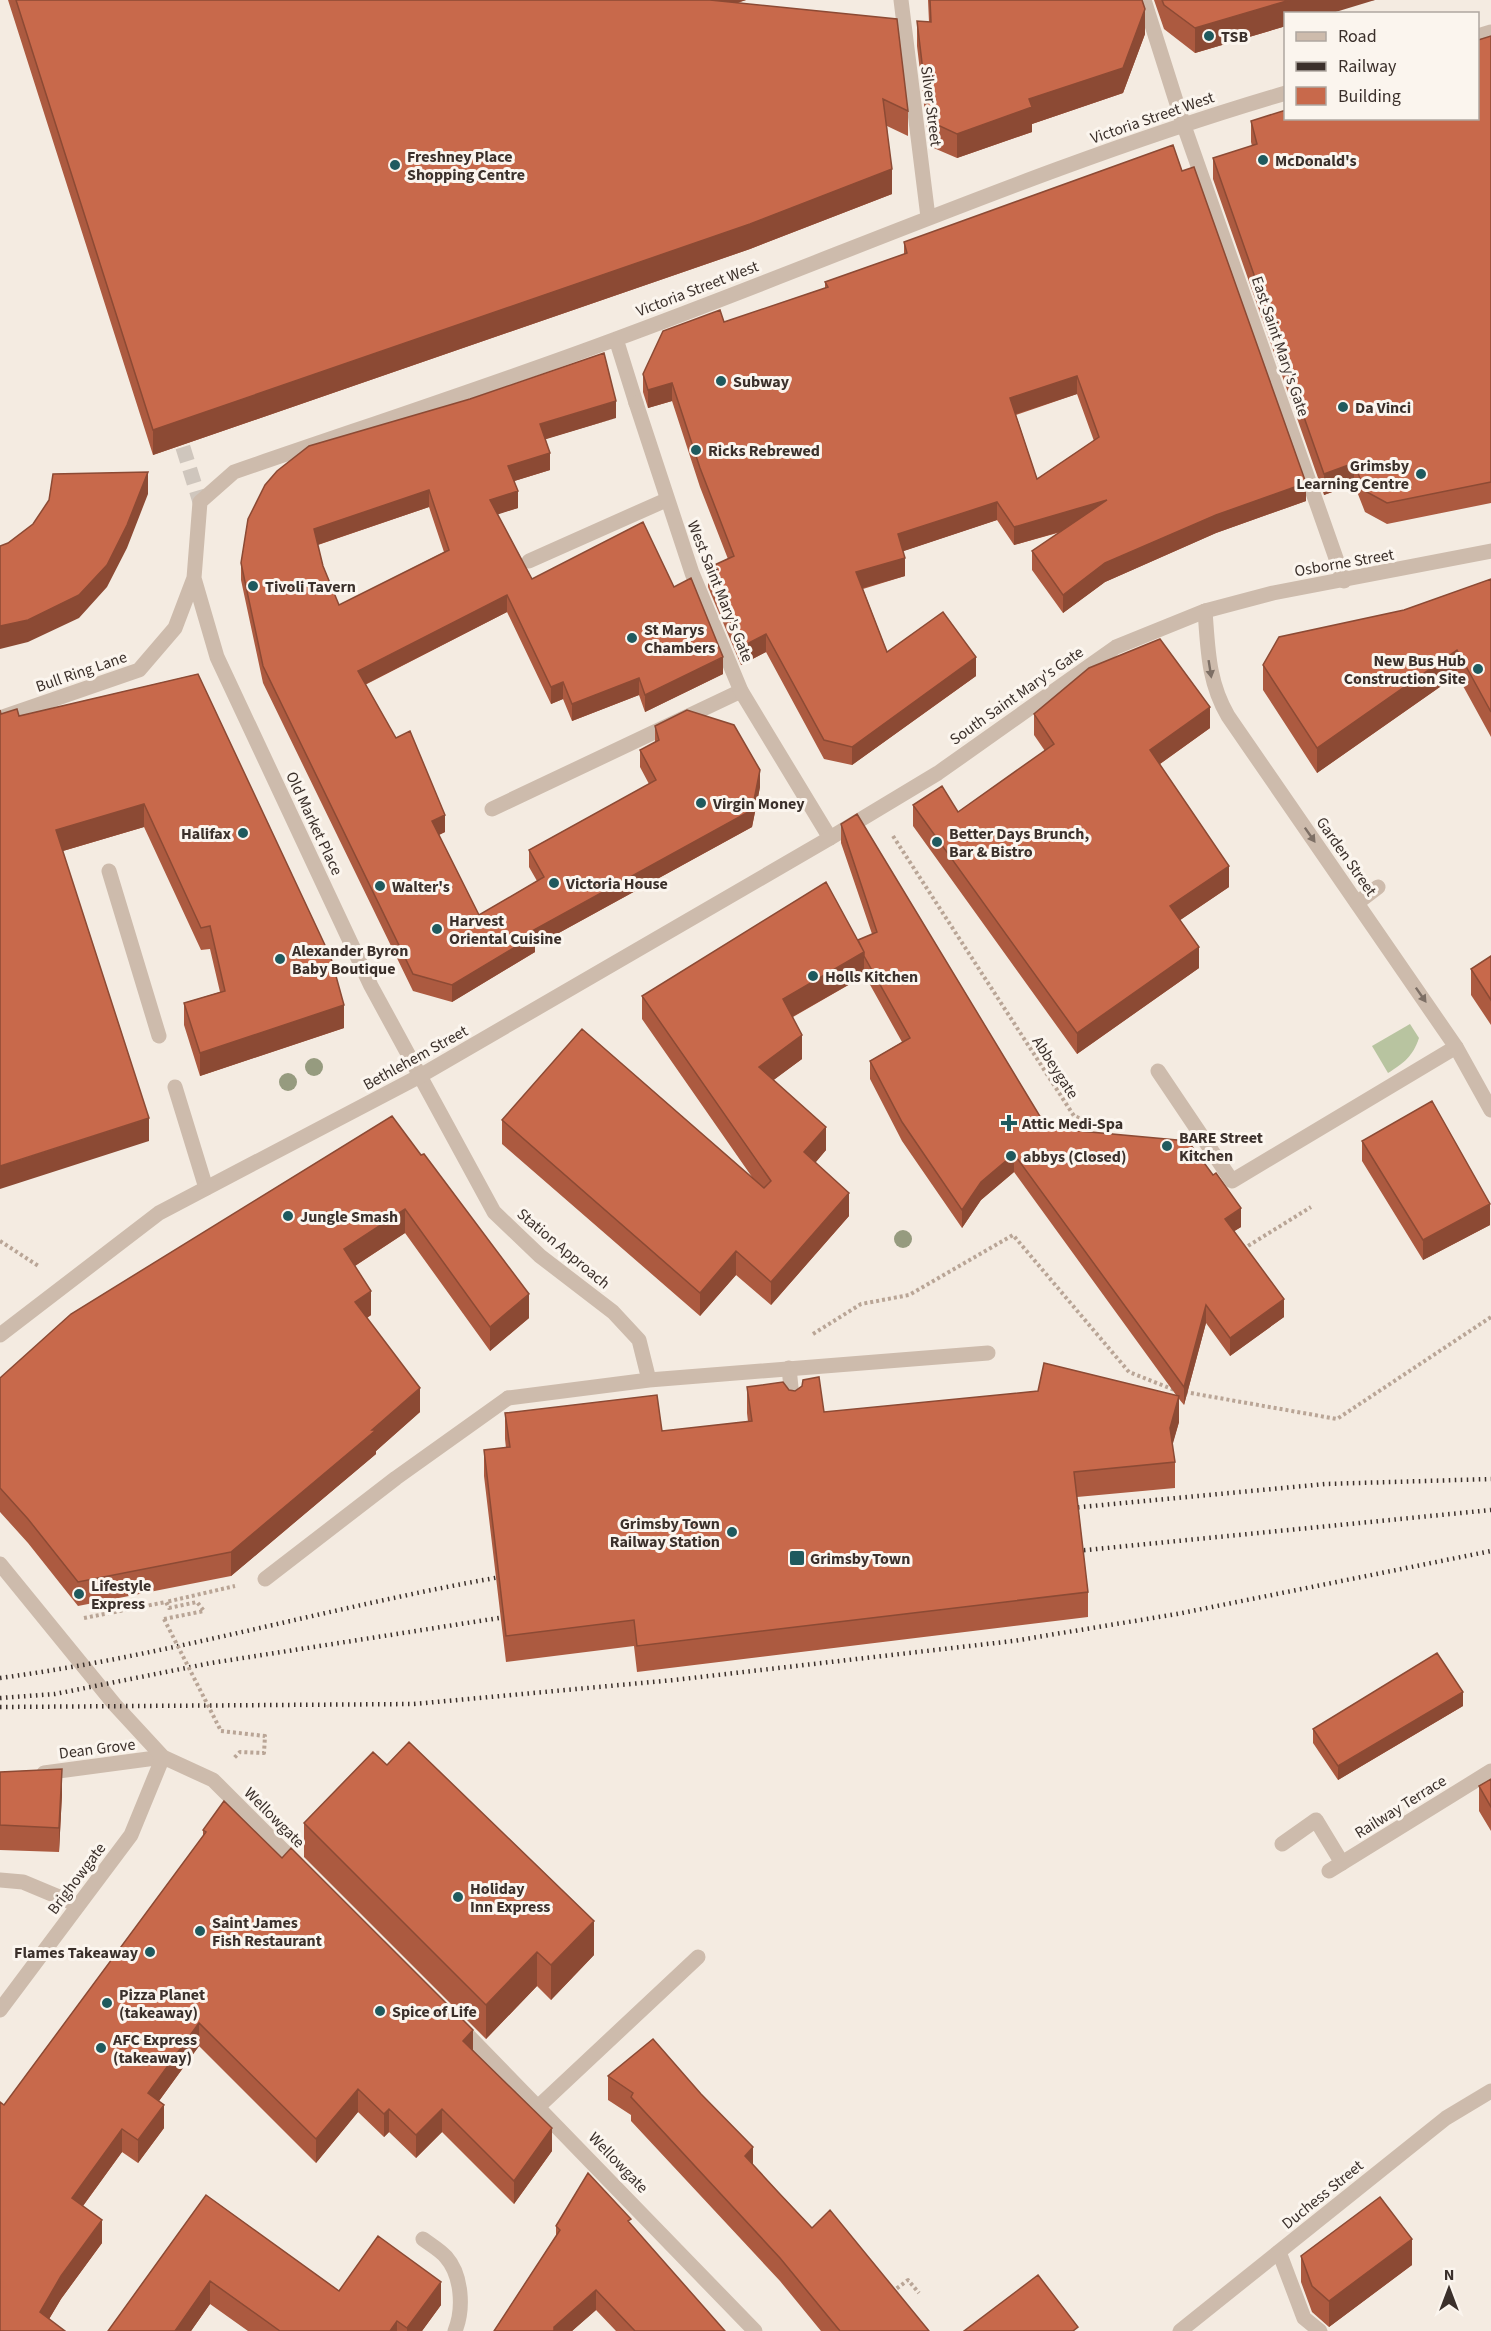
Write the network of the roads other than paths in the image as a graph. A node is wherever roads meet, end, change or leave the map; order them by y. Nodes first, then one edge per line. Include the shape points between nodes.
1 (901, 0) edge
2 (1144, 0) edge
3 (1284, 94) edge
4 (1183, 123) junction
5 (928, 217) junction
6 (616, 339) junction
7 (666, 500) junction
8 (1491, 551) edge
9 (529, 561) dead end
10 (194, 578) junction
11 (1344, 581) junction
12 (1204, 611) junction
13 (741, 691) junction
14 (0, 718) edge
15 (492, 809) dead end
16 (856, 822) joint
17 (830, 838) junction
18 (108, 871) dead end
19 (1378, 888) dead end
20 (1357, 903) junction
21 (159, 1036) dead end
22 (1456, 1047) junction
23 (1158, 1071) dead end
24 (420, 1076) junction
25 (175, 1087) dead end
26 (1491, 1110) edge
27 (206, 1188) junction
28 (0, 1335) edge
29 (988, 1353) dead end
30 (789, 1368) junction
31 (649, 1380) junction
32 (793, 1407) edge
33 (0, 1564) edge
34 (265, 1580) road end
35 (163, 1757) junction
36 (1491, 1771) edge
37 (23, 1775) edge
38 (1282, 1844) dead end
39 (0, 1880) edge
40 (314, 1880) edge
41 (78, 1905) junction
42 (698, 1957) dead end
43 (0, 2010) edge
44 (447, 2014) edge
45 (1491, 2091) edge
46 (539, 2106) junction
47 (423, 2239) dead end
48 (1279, 2252) junction
49 (455, 2331) edge
50 (755, 2331) edge
51 (1180, 2331) edge
52 (1320, 2331) edge

1 - 5 street, Silver Street
2 - 4 street, East Saint Mary's Gate
3 - 4 street, Victoria Street West
4 - 5 street, Victoria Street West
4 - 11 street, East Saint Mary's Gate
5 - 6 street, Victoria Street West
6 - 7 street, West Saint Mary's Gate
6 - 10 street, Victoria Street West via 234,472 200,502
7 - 9 street
7 - 13 street, West Saint Mary's Gate
8 - 11 street, Osborne Street
10 - 14 street, Bull Ring Lane via 175,628 139,670
10 - 24 street, Old Market Place via 218,657 371,986
11 - 12 street, Osborne Street via 1273,593
12 - 16 street, South Saint Mary's Gate via 1116,647 938,773
12 -> 20 street, Garden Street via 1209,670 1216,696
13 - 15 street
13 - 17 street, West Saint Mary's Gate
16 - 17 street, Bethlehem Street
17 - 24 street, Bethlehem Street
18 - 21 street
19 - 20 street
20 -> 22 street, Garden Street
22 - 23 street via 1232,1181
22 - 26 street, Garden Street
24 - 27 street, Bethlehem Street
24 - 31 street, Station Approach via 494,1212 540,1256 613,1312 639,1340
25 - 27 street
27 - 28 street, Bethlehem Street via 159,1213
29 - 30 street
30 - 31 street
30 - 32 street
31 - 34 street via 508,1398 396,1478
33 - 35 street, Wellowgate via 115,1705
35 - 37 street, Dean Grove
35 - 40 street, Wellowgate via 213,1780
35 - 41 street, Brighowgate via 130,1835
36 - 38 street, Railway Terrace via 1335,1867 1316,1820
39 - 41 street via 23,1882
41 - 43 street, Brighowgate
42 - 46 street
44 - 46 street, Wellowgate
45 - 48 street, Duchess Street via 1446,2118
46 - 50 street, Wellowgate
47 - 49 street via 446,2257 456,2271 460,2307
48 - 51 street, Duchess Street
48 - 52 street via 1304,2318

